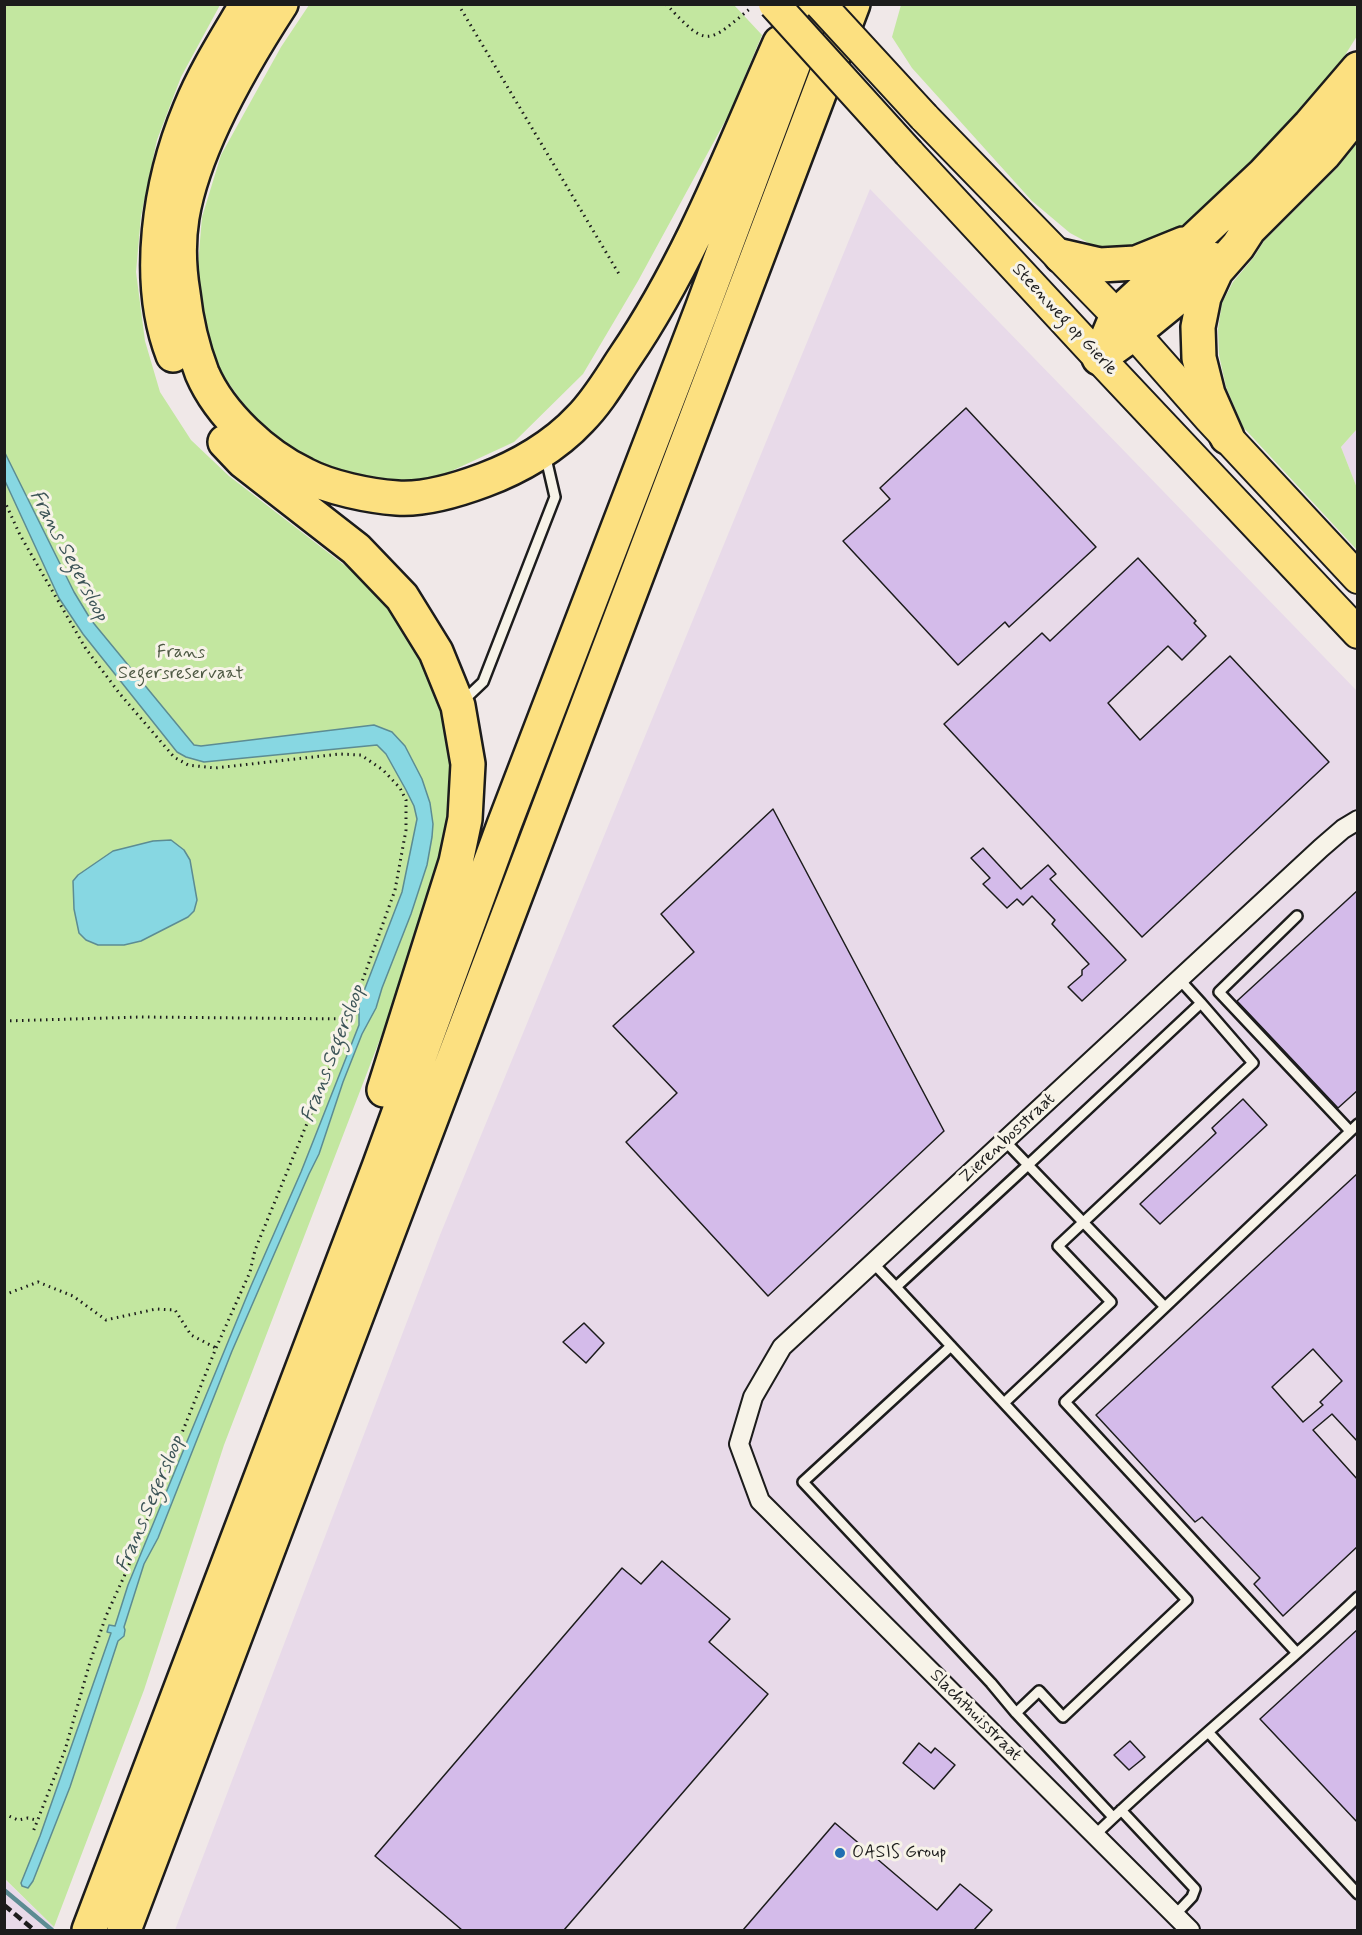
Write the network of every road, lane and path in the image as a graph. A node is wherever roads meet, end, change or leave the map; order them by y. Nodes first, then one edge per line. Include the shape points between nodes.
1 (247, 4) edge
2 (281, 4) edge
3 (458, 4) edge
4 (666, 4) edge
5 (755, 4) edge
6 (774, 4) edge
7 (807, 4) edge
8 (818, 4) edge
9 (853, 4) edge
10 (876, 4) edge
11 (1358, 69) edge
12 (1358, 112) edge
13 (805, 132) junction
14 (1249, 229) junction
15 (1196, 238) junction
16 (1061, 256) junction
17 (619, 274) dead end
18 (1126, 324) junction
19 (1099, 358) junction
20 (1227, 437) junction
21 (544, 449) junction
22 (4, 500) edge
23 (1358, 578) edge
24 (1358, 633) edge
25 (458, 706) junction
26 (1358, 820) edge
27 (1297, 916) dead end
28 (1180, 980) junction
29 (1201, 1003) junction
30 (349, 1019) junction
31 (4, 1020) edge
32 (1358, 1124) edge
33 (1350, 1131) junction
34 (1005, 1141) junction
35 (1028, 1165) junction
36 (379, 1167) junction
37 (1083, 1221) junction
38 (873, 1263) junction
39 (896, 1287) junction
40 (4, 1295) edge
41 (1165, 1307) junction
42 (951, 1346) junction
43 (216, 1348) junction
44 (1004, 1403) junction
45 (760, 1500) joint
46 (1358, 1597) edge
47 (1297, 1653) junction
48 (1016, 1713) junction
49 (1209, 1733) junction
50 (1121, 1810) junction
51 (4, 1814) edge
52 (1113, 1817) junction
53 (36, 1820) junction
54 (33, 1832) dead end
55 (1095, 1835) junction
56 (1358, 1894) edge
57 (1175, 1915) junction
58 (92, 1924) edge
59 (124, 1930) edge
60 (1191, 1930) edge

1 - 25 highway via 190,108 174,154 163,203 158,254 167,339 187,391 214,432 243,461 357,549 402,597 436,652
2 - 21 highway via 230,91 198,157 182,218 180,272 187,329 204,376 228,415 262,447 305,476 352,491 400,498 455,491 509,471
3 - 17 path
4 - 5 path via 690,30 708,37 721,34
6 - 19 main road, Steenweg op Gierle, bridge
7 - 21 highway via 785,32 689,246 649,322 580,420
8 - 16 main road, bridge
8 - 36 highway via 500,836
9 - 13 highway
10 - 13 highway via 834,102
11 - 15 highway via 1264,174
12 - 14 highway via 1323,154
13 - 59 highway
14 - 18 highway via 1231,238 1172,302
14 - 20 highway via 1216,271 1204,297 1198,327 1199,358 1208,394
15 - 16 highway via 1136,263 1100,265
15 - 18 highway
16 - 18 main road
18 - 19 highway
18 - 20 main road
19 - 24 main road, Steenweg op Gierle
20 - 23 main road
21 - 25 lane via 555,497 483,682
22 - 30 path via 86,649 174,758 188,765 215,768 361,755 400,788 407,812 395,890
25 - 36 highway via 468,764 465,819 453,874 371,1126
26 - 28 street, Zierenbosstraat via 1321,848
27 - 33 lane via 1219,992
28 - 29 lane
28 - 34 street, Zierenbosstraat
29 - 35 lane
29 - 37 lane via 1253,1063
30 - 31 path
30 - 43 path via 255,1250 250,1272
32 - 33 lane
33 - 41 lane
34 - 35 lane
34 - 38 street, Zierenbosstraat
35 - 37 lane
35 - 39 lane
36 - 58 highway
37 - 41 lane
37 - 44 lane via 1058,1246 1111,1302
38 - 39 lane
38 - 45 street, Zierenbosstraat via 782,1347 753,1397 740,1444
39 - 42 lane
40 - 43 path via 38,1282 73,1296 106,1320 156,1309 175,1310 191,1335
41 - 47 lane via 1065,1402
42 - 44 lane
42 - 48 lane via 803,1482
43 - 53 path via 106,1616 65,1750
44 - 48 lane via 1186,1600 1063,1717 1039,1691
45 - 55 street, Slachthuisstraat
46 - 47 lane
47 - 49 lane
48 - 52 lane
49 - 50 lane
49 - 56 lane
50 - 52 lane
50 - 57 lane via 1195,1889 1192,1898
51 - 53 path via 18,1820
52 - 55 lane
53 - 54 path
55 - 57 street, Slachthuisstraat
57 - 60 street, Slachthuisstraat

